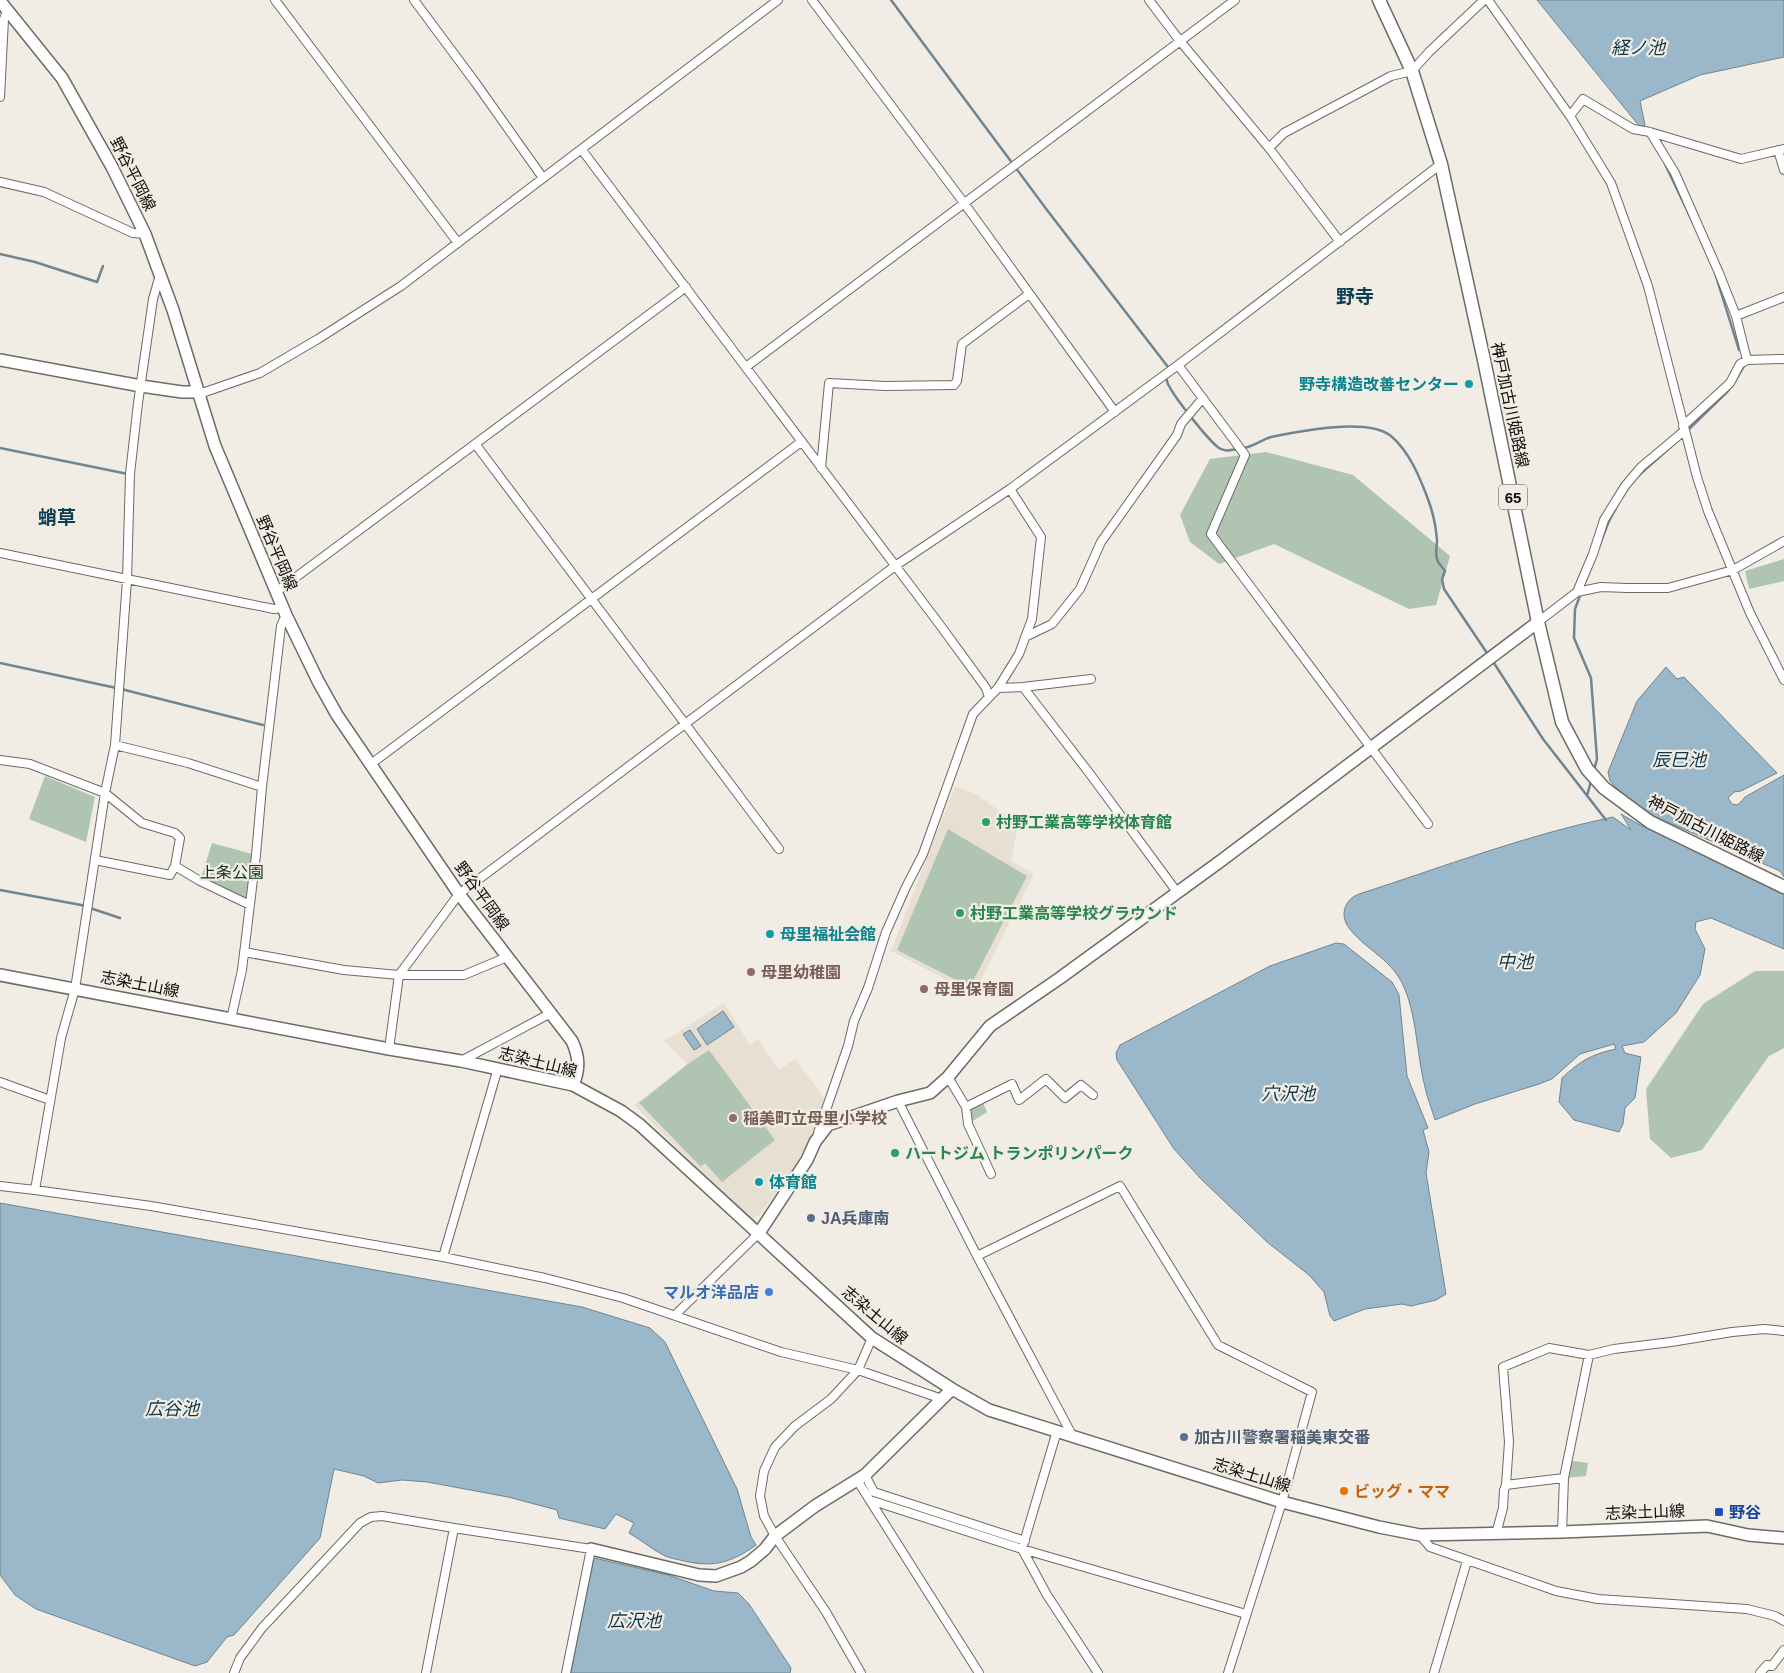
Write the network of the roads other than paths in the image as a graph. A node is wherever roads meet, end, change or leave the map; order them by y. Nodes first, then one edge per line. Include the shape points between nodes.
1 (276, 0) edge
2 (414, 0) edge
3 (778, 0) edge
4 (812, 0) edge
5 (1149, 0) edge
6 (1235, 0) edge
7 (1379, 0) edge
8 (1486, 0) edge
9 (3, 4) edge
10 (1180, 42) junction
11 (1, 68) edge
12 (1412, 71) junction
13 (0, 97) edge
14 (1570, 116) junction
15 (1650, 132) junction
16 (1269, 148) junction
17 (1781, 149) edge
18 (582, 150) junction
19 (1441, 164) junction
20 (1784, 170) edge
21 (543, 178) junction
22 (0, 182) edge
23 (964, 203) junction
24 (145, 234) junction
25 (458, 242) junction
26 (1340, 242) junction
27 (160, 276) junction
28 (686, 287) junction
29 (1029, 294) junction
30 (1784, 297) edge
31 (1736, 316) junction
32 (1784, 359) edge
33 (0, 360) edge
34 (1747, 360) junction
35 (1178, 365) junction
36 (746, 366) junction
37 (141, 386) junction
38 (198, 392) junction
39 (1202, 398) junction
40 (1114, 412) junction
41 (1684, 429) junction
42 (801, 442) junction
43 (476, 445) junction
44 (821, 468) junction
45 (1010, 490) junction
46 (1784, 541) edge
47 (0, 553) edge
48 (896, 566) junction
49 (1733, 570) junction
50 (127, 580) junction
51 (276, 592) junction
52 (1577, 592) junction
53 (592, 598) junction
54 (284, 612) junction
55 (1538, 622) junction
56 (1026, 637) junction
57 (1091, 680) dead end
58 (1784, 680) edge
59 (1023, 687) junction
60 (998, 688) junction
61 (989, 697) junction
62 (685, 724) junction
63 (114, 746) junction
64 (1371, 749) junction
65 (0, 760) edge
66 (371, 764) junction
67 (262, 787) junction
68 (105, 793) junction
69 (1428, 824) dead end
70 (779, 849) dead end
71 (95, 860) junction
72 (175, 866) junction
73 (1784, 887) edge
74 (1177, 892) junction
75 (459, 894) junction
76 (250, 905) junction
77 (244, 952) junction
78 (507, 957) junction
79 (0, 974) edge
80 (399, 975) junction
81 (75, 989) junction
82 (551, 1013) junction
83 (231, 1019) junction
84 (389, 1049) junction
85 (461, 1061) junction
86 (498, 1068) junction
87 (948, 1077) junction
88 (0, 1082) edge
89 (573, 1085) junction
90 (1093, 1095) dead end
91 (50, 1100) junction
92 (898, 1101) junction
93 (966, 1107) junction
94 (815, 1142) junction
95 (991, 1174) dead end
96 (0, 1186) edge
97 (36, 1190) junction
98 (759, 1233) junction
99 (977, 1256) junction
100 (443, 1257) junction
101 (675, 1315) junction
102 (1784, 1330) edge
103 (872, 1338) junction
104 (1589, 1355) junction
105 (858, 1370) junction
106 (952, 1389) junction
107 (942, 1399) junction
108 (1057, 1431) junction
109 (1072, 1435) junction
110 (861, 1477) junction
111 (1564, 1478) junction
112 (1506, 1485) junction
113 (870, 1500) junction
114 (1282, 1502) junction
115 (454, 1528) junction
116 (1562, 1532) junction
117 (1496, 1534) junction
118 (1420, 1535) junction
119 (775, 1536) junction
120 (1784, 1538) edge
121 (1024, 1545) junction
122 (591, 1549) junction
123 (1467, 1561) junction
124 (1246, 1614) junction
125 (1784, 1621) edge
126 (1784, 1650) edge
127 (234, 1673) edge
128 (426, 1673) edge
129 (566, 1673) edge
130 (861, 1673) edge
131 (979, 1673) edge
132 (1098, 1673) edge
133 (1228, 1673) edge
134 (1434, 1673) edge
135 (1760, 1673) edge

1 - 25 street
2 - 21 street
3 - 18 street
4 - 23 street
5 - 10 street
6 - 10 street
7 - 12 main road, 神戸加古川姫路線 / 65
8 - 12 street via 1428,52
8 - 14 street
9 - 11 street
9 - 24 main road, 野谷平岡線 via 62,78
10 - 16 street
10 - 23 street
11 - 13 street
12 - 16 street via 1391,76 1284,133
12 - 19 main road, 神戸加古川姫路線 / 65
14 - 15 street via 1583,99 1633,129
14 - 41 street via 1611,183 1624,218 1648,286
15 - 17 street via 1741,159
15 - 31 street via 1675,173
16 - 26 street
17 - 20 street
18 - 21 street
18 - 28 street
19 - 26 street
19 - 55 main road, 神戸加古川姫路線 / 65
21 - 25 street
22 - 24 street via 44,192 132,233
23 - 29 street
23 - 36 street
24 - 27 main road, 野谷平岡線
25 - 38 street via 401,286 260,373
26 - 35 street
27 - 37 street via 153,299
27 - 38 main road, 野谷平岡線
28 - 36 street
28 - 43 street
29 - 40 street
29 - 44 street via 962,344 954,385 829,383
30 - 31 street
31 - 34 street
32 - 34 street
33 - 37 main road
34 - 41 street
35 - 39 street
35 - 40 street
36 - 42 street
37 - 38 main road
37 - 50 street via 130,474
38 - 51 main road, 野谷平岡線 via 215,446
39 - 56 street via 1101,542 1080,589 1052,624
39 - 64 street via 1245,455 1211,534
40 - 45 street
41 - 49 street via 1708,511
41 - 52 street via 1641,467 1625,486 1604,520 1594,554
42 - 44 street
42 - 53 street
43 - 51 street
43 - 53 street
44 - 48 street
45 - 48 street
45 - 56 street via 1040,537 1032,618
46 - 49 street
47 - 50 street
48 - 61 street via 986,688
48 - 62 street
49 - 52 street via 1668,588 1601,587
49 - 58 street via 1750,614
50 - 54 street
50 - 63 street
51 - 54 main road, 野谷平岡線
52 - 55 street
53 - 62 street
53 - 66 street
54 - 66 main road, 野谷平岡線 via 337,715
54 - 67 street
55 - 64 main road
55 - 73 main road, 神戸加古川姫路線 / 65 via 1562,722 1587,769 1604,788 1650,822
56 - 60 street
57 - 59 street
59 - 60 street
59 - 74 street
60 - 61 street
61 - 94 street via 973,714 926,846 886,932
62 - 70 street
62 - 75 street
63 - 67 street via 188,763
63 - 68 street
64 - 69 street
64 - 74 main road
65 - 68 street via 30,764
66 - 75 main road, 野谷平岡線
67 - 76 street
68 - 71 street
68 - 72 street via 142,823 175,833 180,838
71 - 72 street via 170,875
71 - 81 street
72 - 76 street
74 - 87 main road via 990,1026
75 - 78 main road, 野谷平岡線
75 - 80 street
76 - 77 street
77 - 80 street via 344,970
77 - 83 street
78 - 80 street via 464,975
78 - 82 main road, 野谷平岡線
79 - 81 main road, 志染土山線
80 - 84 street
81 - 83 main road, 志染土山線
81 - 91 street via 61,1038
82 - 85 street
82 - 89 main road, 野谷平岡線 via 577,1051 579,1063
83 - 84 main road, 志染土山線
84 - 85 main road, 志染土山線
85 - 86 main road, 志染土山線
86 - 89 main road, 志染土山線
86 - 100 street
87 - 92 main road via 930,1093
87 - 93 street
88 - 91 street
89 - 98 main road, 志染土山線 via 640,1125
90 - 93 street via 1081,1085 1065,1098 1046,1079 1019,1100 1012,1084
91 - 97 street
92 - 94 main road via 828,1125
92 - 99 street
93 - 95 street via 968,1124
94 - 98 main road via 807,1160
96 - 97 street
97 - 100 street via 151,1206
98 - 101 street
98 - 103 main road, 志染土山線
99 - 109 street
99 - 114 street via 1120,1186 1218,1345 1312,1392
100 - 101 street via 545,1278
101 - 105 street via 781,1352
102 - 104 street via 1732,1332
103 - 105 street
103 - 106 main road, 志染土山線
104 - 111 street
104 - 112 street via 1549,1348 1502,1368 1508,1442
105 - 107 street
105 - 119 street via 775,1447 764,1471 760,1496 764,1516
106 - 107 main road
106 - 108 main road, 志染土山線 via 988,1410
107 - 110 main road
108 - 109 main road, 志染土山線
108 - 121 street
109 - 114 main road, 志染土山線
110 - 113 street
110 - 119 main road
110 - 121 street via 874,1492
111 - 112 street
111 - 116 street
112 - 117 street
113 - 121 street
113 - 131 street
114 - 118 main road, 志染土山線
114 - 124 street
115 - 122 street
115 - 127 street via 382,1516 360,1523 262,1628 240,1658
115 - 128 street
116 - 117 main road, 志染土山線
116 - 120 main road, 志染土山線 via 1707,1526 1748,1535
117 - 118 main road, 志染土山線
118 - 123 street via 1430,1547
119 - 122 main road via 751,1561 716,1576 699,1575
119 - 130 street via 826,1612
121 - 124 street
121 - 132 street via 1047,1595
122 - 129 street
123 - 125 street via 1556,1591 1598,1599 1747,1609
123 - 134 street
124 - 133 street
126 - 135 street via 1772,1666 1767,1665

